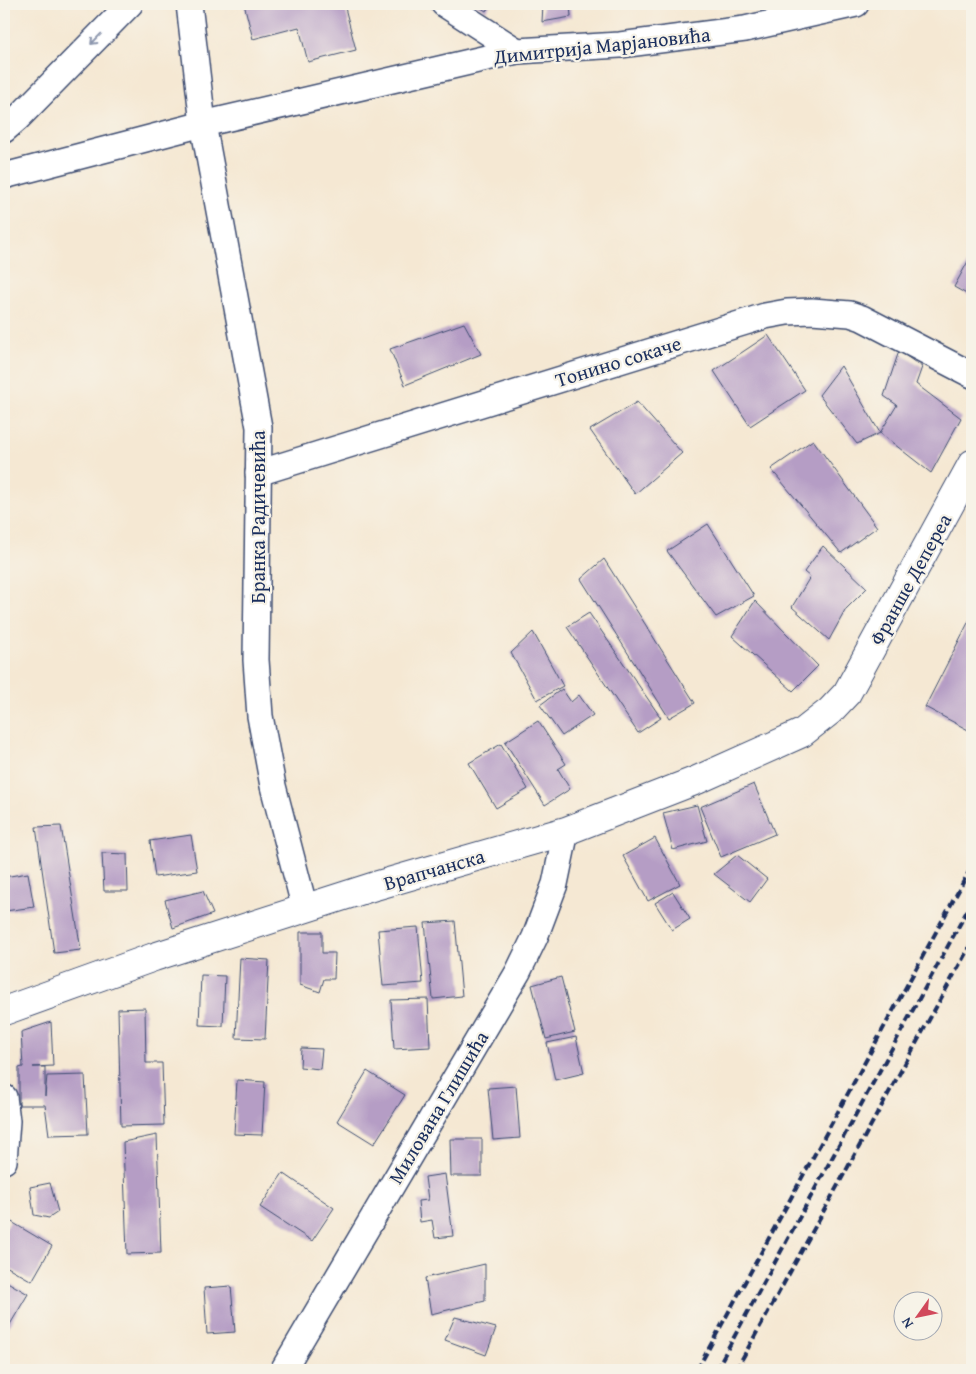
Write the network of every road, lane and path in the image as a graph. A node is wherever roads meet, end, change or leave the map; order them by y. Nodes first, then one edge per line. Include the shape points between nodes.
1 (130, 4) edge
2 (189, 4) edge
3 (444, 4) edge
4 (856, 4) edge
5 (517, 51) junction
6 (203, 124) junction
7 (4, 130) edge
8 (4, 176) edge
9 (972, 375) edge
10 (972, 464) edge
11 (258, 473) junction
12 (846, 693) joint
13 (566, 831) junction
14 (305, 909) junction
15 (4, 1011) edge
16 (4, 1097) edge
17 (4, 1161) edge
18 (283, 1370) edge

1 -> 7 street
2 - 6 street
3 - 5 street
4 - 5 street, Димитрија Марјановића via 735,30 620,46
5 - 6 street, Димитрија Марјановића
6 - 8 street, Димитрија Марјановића
6 - 11 street, Бранка Радичевића via 258,428
9 - 11 street, Тонино сокаче via 862,318 828,312 787,312 699,336
10 - 12 main road, Франше Депереа
11 - 14 street, Бранка Радичевића via 257,686 272,786
12 - 13 main road, Врапчанска via 830,711 794,736 697,780
13 - 14 main road, Врапчанска
13 - 18 street, Милована Глишића via 555,884 518,972
14 - 15 main road, Врапчанска via 154,957
16 - 17 street via 7,1122

